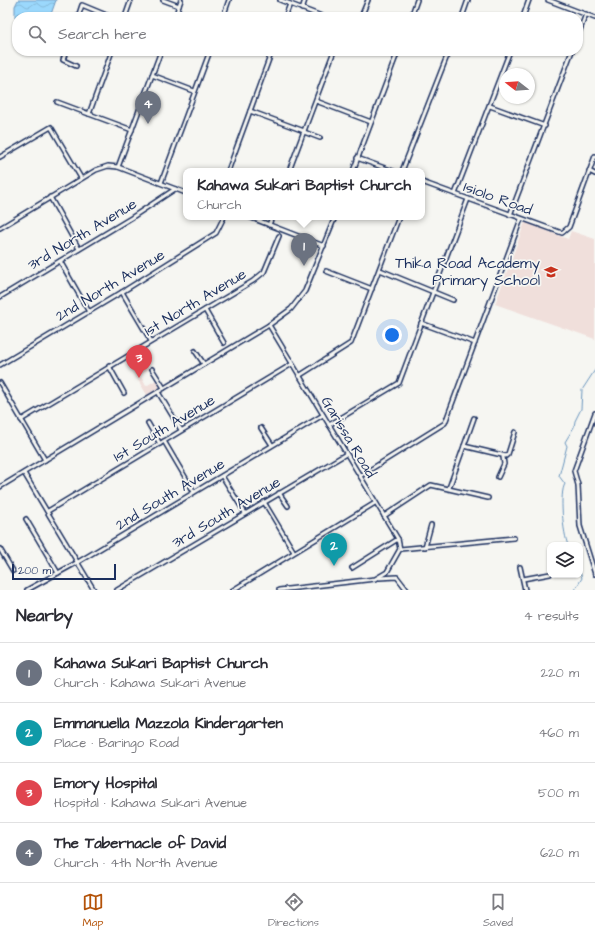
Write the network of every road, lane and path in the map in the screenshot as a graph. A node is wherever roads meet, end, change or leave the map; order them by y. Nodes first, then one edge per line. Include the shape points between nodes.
1 (131, 0) edge
2 (163, 0) edge
3 (181, 0) edge
4 (229, 0) edge
5 (280, 0) edge
6 (305, 0) edge
7 (368, 0) edge
8 (417, 0) edge
9 (468, 0) edge
10 (529, 0) edge
11 (548, 0) edge
12 (290, 4) junction
13 (179, 6) junction
14 (302, 9) junction
15 (80, 12) edge
16 (99, 12) edge
17 (127, 12) edge
18 (177, 12) edge
19 (224, 12) edge
20 (287, 12) edge
21 (310, 12) edge
22 (363, 12) edge
23 (413, 12) edge
24 (464, 12) edge
25 (525, 12) edge
26 (581, 12) edge
27 (583, 13) edge
28 (586, 14) junction
29 (595, 18) edge
30 (583, 22) edge
31 (64, 56) edge
32 (110, 56) edge
33 (159, 56) edge
34 (208, 56) edge
35 (270, 56) edge
36 (332, 56) edge
37 (396, 56) edge
38 (447, 56) edge
39 (508, 56) edge
40 (570, 56) edge
41 (76, 66) dead end
42 (152, 75) junction
43 (194, 92) junction
44 (316, 101) junction
45 (57, 102) dead end
46 (490, 106) junction
47 (250, 112) junction
48 (89, 114) junction
49 (371, 122) junction
50 (544, 126) junction
51 (132, 130) junction
52 (304, 131) junction
53 (320, 138) dead end
54 (595, 156) edge
55 (0, 157) edge
56 (357, 158) junction
57 (118, 167) junction
58 (229, 168) edge
59 (290, 168) edge
60 (353, 168) edge
61 (385, 168) edge
62 (403, 168) edge
63 (589, 171) junction
64 (595, 174) edge
65 (81, 178) junction
66 (161, 183) junction
67 (425, 183) edge
68 (175, 189) junction
69 (183, 192) edge
70 (455, 194) junction
71 (50, 197) junction
72 (468, 199) junction
73 (510, 215) junction
74 (521, 219) junction
75 (222, 220) edge
76 (256, 220) edge
77 (271, 220) edge
78 (334, 220) edge
79 (398, 220) edge
80 (269, 225) junction
81 (0, 228) edge
82 (281, 229) junction
83 (324, 246) junction
84 (79, 249) junction
85 (60, 261) junction
86 (380, 270) junction
87 (326, 271) dead end
88 (372, 290) junction
89 (122, 292) junction
90 (433, 292) junction
91 (0, 297) edge
92 (453, 300) dead end
93 (205, 310) junction
94 (89, 312) junction
95 (421, 323) junction
96 (269, 325) junction
97 (151, 342) junction
98 (475, 343) junction
99 (224, 344) dead end
100 (195, 351) dead end
101 (204, 364) junction
102 (292, 364) junction
103 (0, 365) edge
104 (109, 366) junction
105 (152, 370) dead end
106 (299, 376) junction
107 (0, 383) edge
108 (164, 388) junction
109 (124, 392) dead end
110 (158, 392) junction
111 (595, 413) edge
112 (323, 415) junction
113 (474, 418) dead end
114 (21, 420) junction
115 (148, 423) dead end
116 (329, 425) junction
117 (261, 428) dead end
118 (181, 430) junction
119 (516, 432) dead end
120 (164, 441) junction
121 (160, 444) junction
122 (272, 445) junction
123 (464, 446) junction
124 (346, 454) junction
125 (503, 457) junction
126 (44, 460) junction
127 (24, 473) junction
128 (222, 476) junction
129 (360, 476) junction
130 (498, 477) dead end
131 (0, 482) edge
132 (1, 486) edge
133 (449, 488) junction
134 (194, 492) junction
135 (279, 493) junction
136 (488, 498) dead end
137 (264, 502) junction
138 (375, 503) junction
139 (288, 506) dead end
140 (48, 511) junction
141 (245, 513) junction
142 (384, 516) junction
143 (26, 519) dead end
144 (431, 525) dead end
145 (514, 538) dead end
146 (398, 539) junction
147 (425, 547) junction
148 (0, 549) edge
149 (400, 550) junction
150 (294, 552) junction
151 (78, 562) junction
152 (520, 567) dead end
153 (352, 568) dead end
154 (13, 571) dead end
155 (58, 573) junction
156 (595, 574) edge
157 (547, 575) edge
158 (375, 579) junction
159 (523, 579) junction
160 (302, 588) edge
161 (27, 590) edge
162 (94, 590) edge
163 (118, 590) edge
164 (233, 590) edge
165 (279, 590) edge
166 (407, 590) edge
167 (525, 590) edge

1 - 17 street
2 - 13 street
3 - 13 street
4 - 19 street
5 - 12 street
6 - 14 street
7 - 22 street
8 - 23 street
9 - 24 street
10 - 25 street
11 - 26 street
12 - 14 street
12 - 20 street
13 - 18 street
14 - 21 street
15 - 16 street via 82,5
27 - 28 street
28 - 29 street
28 - 30 street
31 - 41 street via 63,60
32 - 48 street
33 - 42 street
34 - 43 street
35 - 47 street
36 - 44 street
37 - 49 street
38 - 62 street
39 - 46 street
40 - 50 street
42 - 43 street
42 - 51 street
43 - 66 street
44 - 49 street
44 - 52 street
45 - 48 street
46 - 50 street
46 - 70 street
47 - 52 street
47 - 58 street
48 - 51 street
49 - 56 street
50 - 73 street
51 - 57 street
52 - 53 street
52 - 59 street
54 - 63 street
55 - 65 street via 51,127
56 - 60 street
56 - 61 street
57 - 65 street via 102,168
57 - 66 street
63 - 64 street
63 - 74 street, Isiolo Road via 566,231 558,233
65 - 71 street
66 - 68 street
67 - 70 street, Isiolo Road
68 - 69 street
68 - 84 street, 3rd North Avenue
70 - 72 street, Isiolo Road
71 - 81 street
71 - 84 street
72 - 73 street, Isiolo Road
72 - 90 street
73 - 74 street, Isiolo Road
74 - 98 street
75 - 89 street, 2nd North Avenue via 216,233
76 - 80 street
77 - 80 street
78 - 83 street
79 - 86 street
80 - 82 street
82 - 83 street
82 - 93 street, 1st North Avenue via 264,272
83 - 96 street via 300,300
84 - 85 street, 3rd North Avenue
85 - 91 street, 3rd North Avenue
85 - 94 street
86 - 88 street
86 - 90 street
87 - 88 street
88 - 106 street via 351,344
89 - 94 street, 2nd North Avenue
89 - 97 street
90 - 92 street
90 - 95 street
93 - 97 street, 1st North Avenue
93 - 99 street
94 - 103 street, 2nd North Avenue
95 - 98 street
95 - 116 street via 399,383
96 - 101 street
96 - 102 street, Garissa Road
97 - 104 street, 1st North Avenue
98 - 129 street via 445,423
100 - 101 street
101 - 108 street
102 - 106 street, Garissa Road
102 - 118 street, 1st South Avenue
104 - 109 street
104 - 114 street, 1st North Avenue
105 - 108 street
106 - 112 street, Garissa Road
107 - 114 street
108 - 110 street
110 - 118 street
110 - 126 street
111 - 156 street via 574,472 578,485 580,526
112 - 116 street, Garissa Road
112 - 122 street, 2nd South Avenue
113 - 123 street
114 - 126 street
115 - 121 street
116 - 124 street, Garissa Road
117 - 122 street
118 - 120 street, 1st South Avenue
119 - 125 street via 508,454
120 - 121 street, 1st South Avenue
120 - 134 street
121 - 140 street, 1st South Avenue
122 - 128 street, 2nd South Avenue
123 - 125 street
123 - 133 street
124 - 129 street, Garissa Road
124 - 135 street, 3rd South Avenue
125 - 130 street via 504,464
126 - 127 street
127 - 132 street
127 - 140 street
128 - 134 street, 2nd South Avenue
128 - 141 street
129 - 138 street, Garissa Road
131 - 132 street
133 - 136 street
133 - 142 street via 428,486
134 - 151 street, 2nd South Avenue
135 - 137 street, 3rd South Avenue
135 - 139 street
137 - 141 street, 3rd South Avenue
137 - 150 street
138 - 142 street, Garissa Road
138 - 150 street
140 - 151 street
141 - 163 street, 3rd South Avenue
142 - 146 street, Garissa Road
143 - 155 street
144 - 147 street
145 - 147 street
146 - 149 street, Garissa Road
146 - 153 street
147 - 149 street
148 - 154 street
149 - 158 street via 387,572
150 - 164 street
151 - 155 street, 2nd South Avenue
151 - 162 street
152 - 159 street
155 - 161 street, 2nd South Avenue
157 - 159 street
158 - 160 street
158 - 166 street via 397,577
159 - 167 street
160 - 165 street

